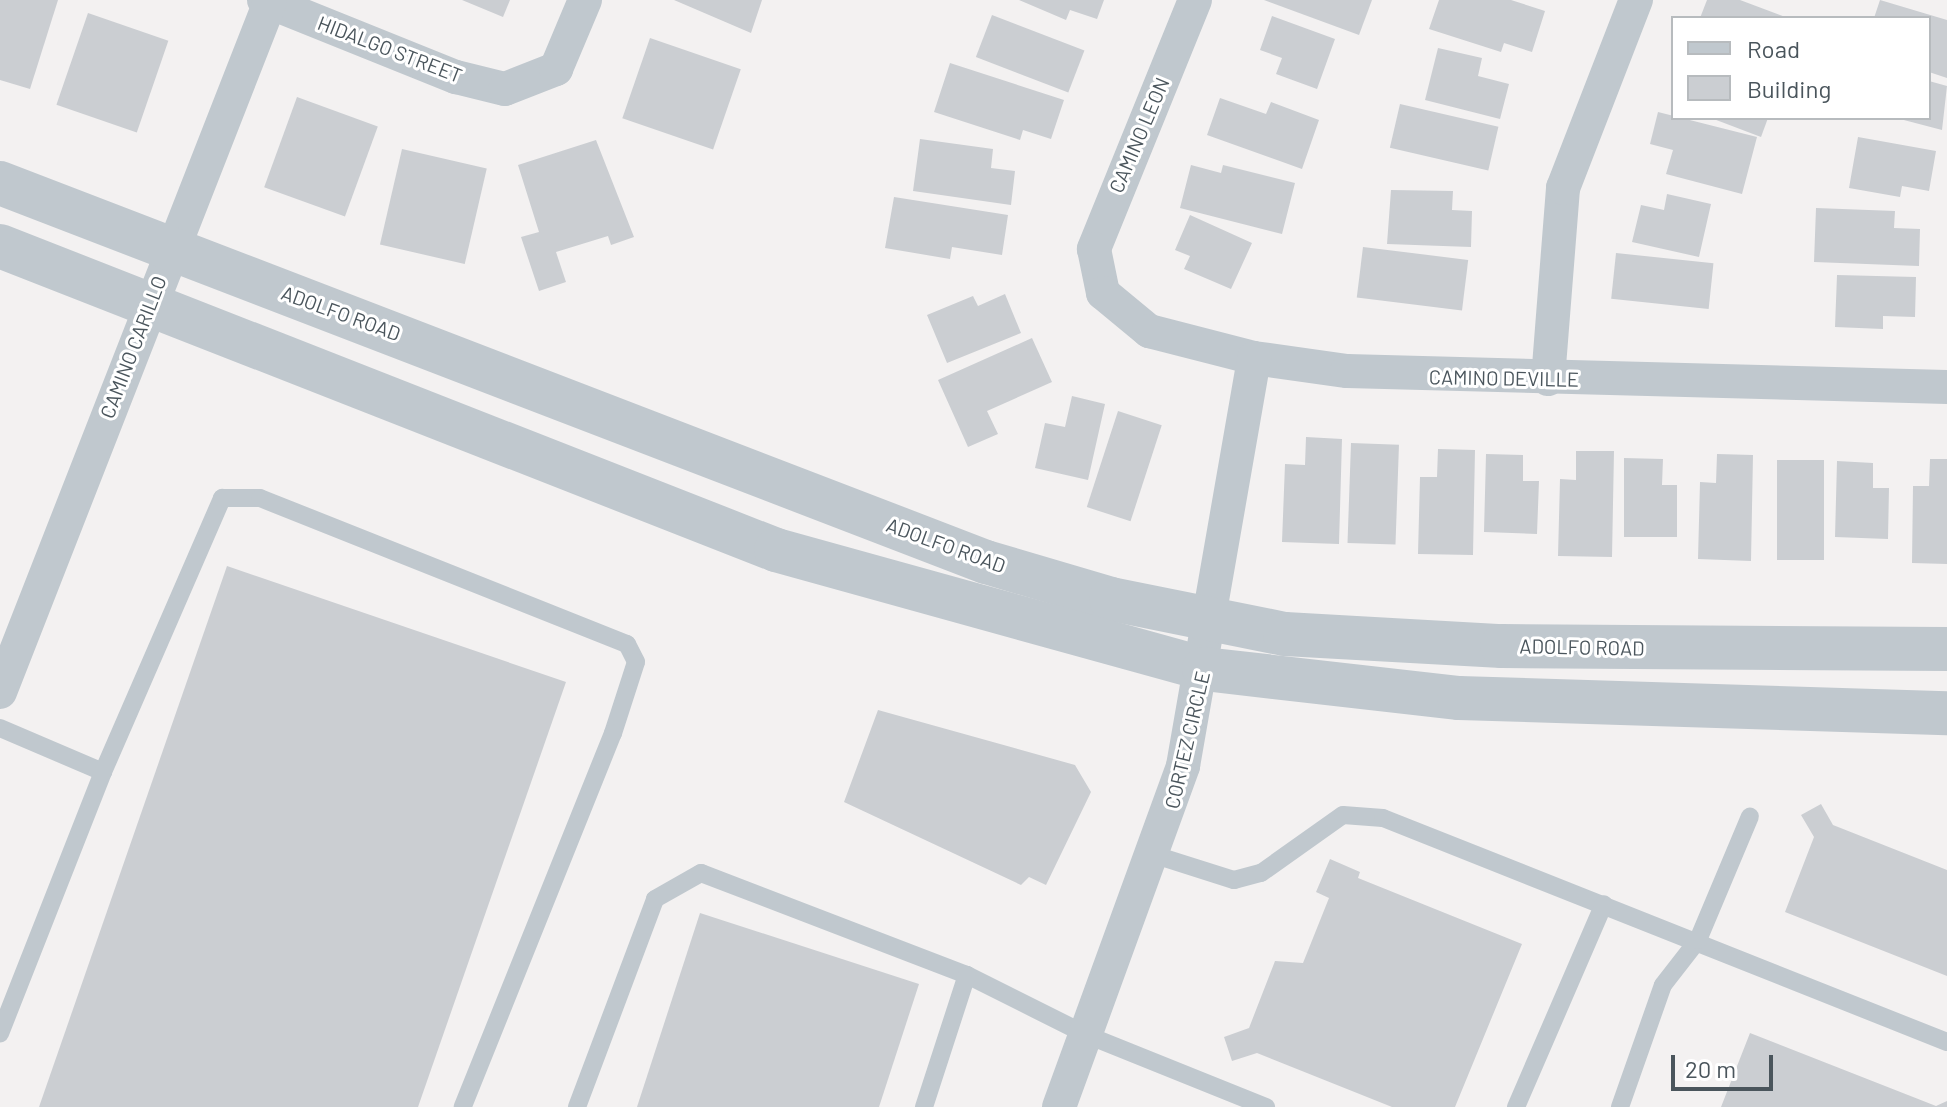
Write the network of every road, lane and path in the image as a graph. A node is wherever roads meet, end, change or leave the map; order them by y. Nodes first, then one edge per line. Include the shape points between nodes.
1 (585, 0) edge
2 (1195, 0) edge
3 (1636, 0) edge
4 (267, 1) edge
5 (0, 183) edge
6 (0, 246) edge
7 (171, 250) junction
8 (1095, 272) joint
9 (150, 305) junction
10 (1254, 358) junction
11 (1548, 379) junction
12 (1947, 387) edge
13 (1208, 621) junction
14 (1947, 649) edge
15 (1204, 669) junction
16 (0, 692) edge
17 (1947, 713) edge
18 (0, 728) edge
19 (103, 772) junction
20 (1750, 816) dead end
21 (1155, 855) junction
22 (1604, 904) junction
23 (1698, 940) junction
24 (967, 975) junction
25 (0, 1033) edge
26 (1087, 1035) junction
27 (1947, 1042) edge
28 (463, 1107) edge
29 (577, 1107) edge
30 (924, 1107) edge
31 (1059, 1107) edge
32 (1266, 1107) edge
33 (1516, 1107) edge
34 (1620, 1107) edge

1 - 4 street, HIDALGO STREET via 556,69 505,89 456,77
2 - 8 street, CAMINO LEON via 1099,230
3 - 11 street via 1563,188
4 - 7 street, CAMINO CARILLO
5 - 7 street, ADOLFO ROAD
6 - 9 street
7 - 9 street, CAMINO CARILLO
7 - 13 street, ADOLFO ROAD via 986,562
8 - 10 street, CAMINO DEVILLE via 1118,311 1149,331
9 - 15 street via 776,550
9 - 16 street, CAMINO CARILLO
10 - 11 street, CAMINO DEVILLE via 1347,371
10 - 13 street, CORTEZ CIRCLE
11 - 12 street, CAMINO DEVILLE
13 - 14 street, ADOLFO ROAD via 1285,634 1502,646
13 - 15 street, CORTEZ CIRCLE
15 - 17 street via 1459,698
15 - 21 street, CORTEZ CIRCLE
18 - 19 lane
19 - 25 lane
19 - 28 lane via 222,498 260,498 627,644 636,662 613,733
20 - 23 lane
21 - 22 lane via 1234,880 1261,873 1343,815 1383,818
21 - 26 street, CORTEZ CIRCLE
22 - 23 lane
22 - 33 lane
23 - 27 lane
23 - 34 lane via 1663,985
24 - 26 lane
24 - 29 lane via 701,873 655,899
24 - 30 lane
26 - 31 street, CORTEZ CIRCLE
26 - 32 lane

